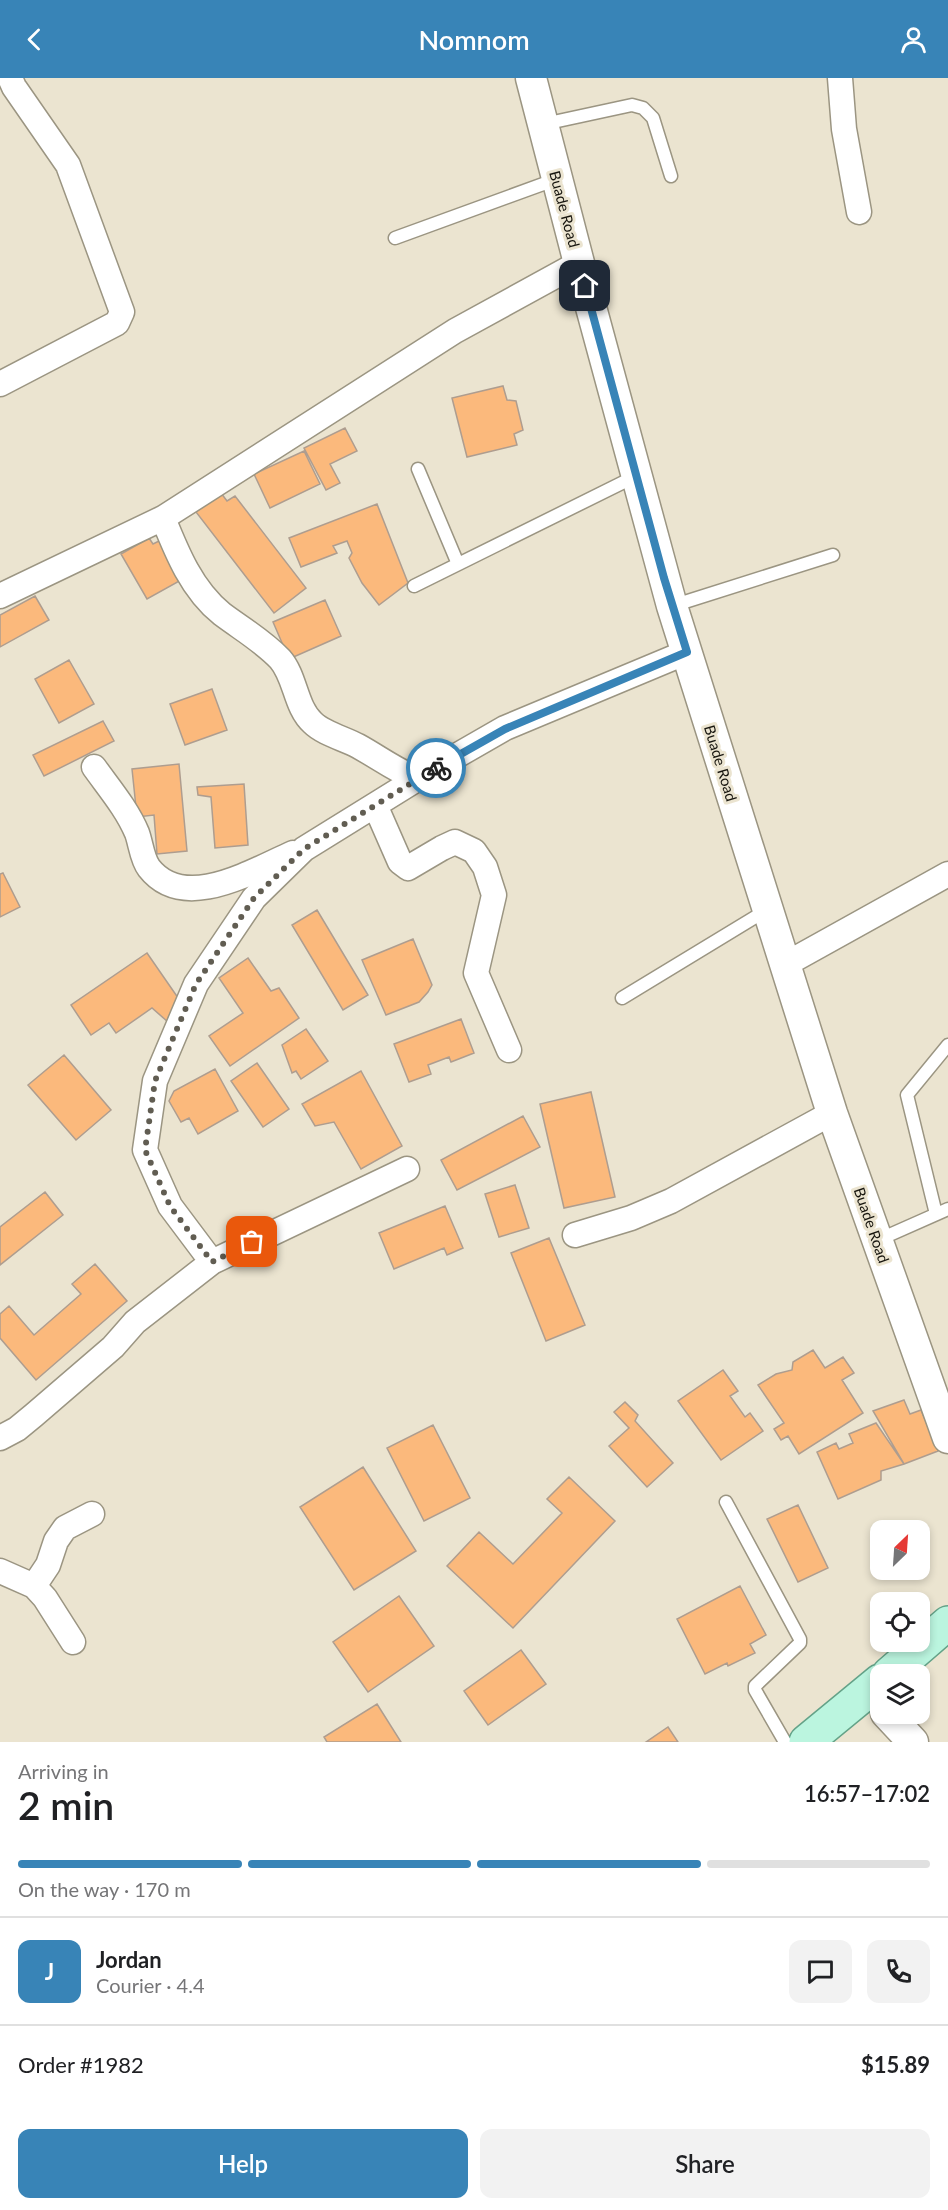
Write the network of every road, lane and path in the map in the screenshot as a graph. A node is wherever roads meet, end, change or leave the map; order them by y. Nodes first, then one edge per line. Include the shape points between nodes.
1 (10, 78) edge
2 (531, 78) edge
3 (840, 78) edge
4 (543, 124) junction
5 (671, 177) dead end
6 (557, 179) junction
7 (859, 212) dead end
8 (395, 238) dead end
9 (579, 263) junction
10 (0, 384) edge
11 (418, 469) dead end
12 (638, 475) junction
13 (164, 518) junction
14 (833, 555) dead end
15 (458, 564) junction
16 (414, 586) dead end
17 (0, 596) edge
18 (672, 606) junction
19 (687, 652) junction
20 (94, 767) dead end
21 (417, 779) junction
22 (375, 806) junction
23 (304, 849) junction
24 (948, 874) edge
25 (767, 910) junction
26 (786, 964) junction
27 (622, 998) dead end
28 (948, 1045) edge
29 (509, 1050) dead end
30 (832, 1113) junction
31 (407, 1169) dead end
32 (942, 1211) edge
33 (575, 1235) dead end
34 (877, 1241) junction
35 (212, 1262) junction
36 (0, 1438) edge
37 (948, 1438) edge
38 (726, 1502) dead end
39 (92, 1514) dead end
40 (0, 1571) edge
41 (34, 1586) junction
42 (948, 1623) edge
43 (73, 1642) dead end
44 (909, 1664) edge
45 (870, 1701) edge
46 (901, 1724) edge
47 (785, 1742) edge
48 (806, 1742) edge
49 (913, 1742) edge

1 - 10 street via 68,165 122,312 117,323
2 - 4 street, Buade Road
3 - 7 street via 844,129
4 - 5 lane via 632,105 643,108 653,118
4 - 6 street, Buade Road
6 - 8 lane
6 - 9 street, Buade Road
9 - 12 street, Buade Road
9 - 13 street via 455,331
11 - 15 lane
12 - 15 lane
12 - 18 street, Buade Road
13 - 17 street
13 - 21 street via 177,554 194,584 220,613 282,661 313,724
14 - 18 lane
15 - 16 lane
18 - 19 street, Buade Road
19 - 21 street via 505,729
19 - 25 street, Buade Road
20 - 23 street via 137,832 148,867 168,885 188,889 209,887
21 - 22 street
22 - 23 street
22 - 29 street via 400,862 408,868 455,842 474,851 485,867 494,895 476,973
23 - 35 street via 254,898 196,984 155,1081 145,1150 170,1206
24 - 26 street
25 - 26 street, Buade Road
25 - 27 lane
26 - 30 street, Buade Road
28 - 32 lane via 907,1095
30 - 33 street via 671,1201
30 - 34 street, Buade Road
31 - 35 street
32 - 34 lane
34 - 37 street, Buade Road
35 - 36 street via 135,1322 113,1347 25,1422
38 - 47 lane via 800,1639 755,1690
39 - 41 street via 65,1528
40 - 41 street
41 - 43 street
42 - 44 main road
45 - 48 main road
46 - 49 street

